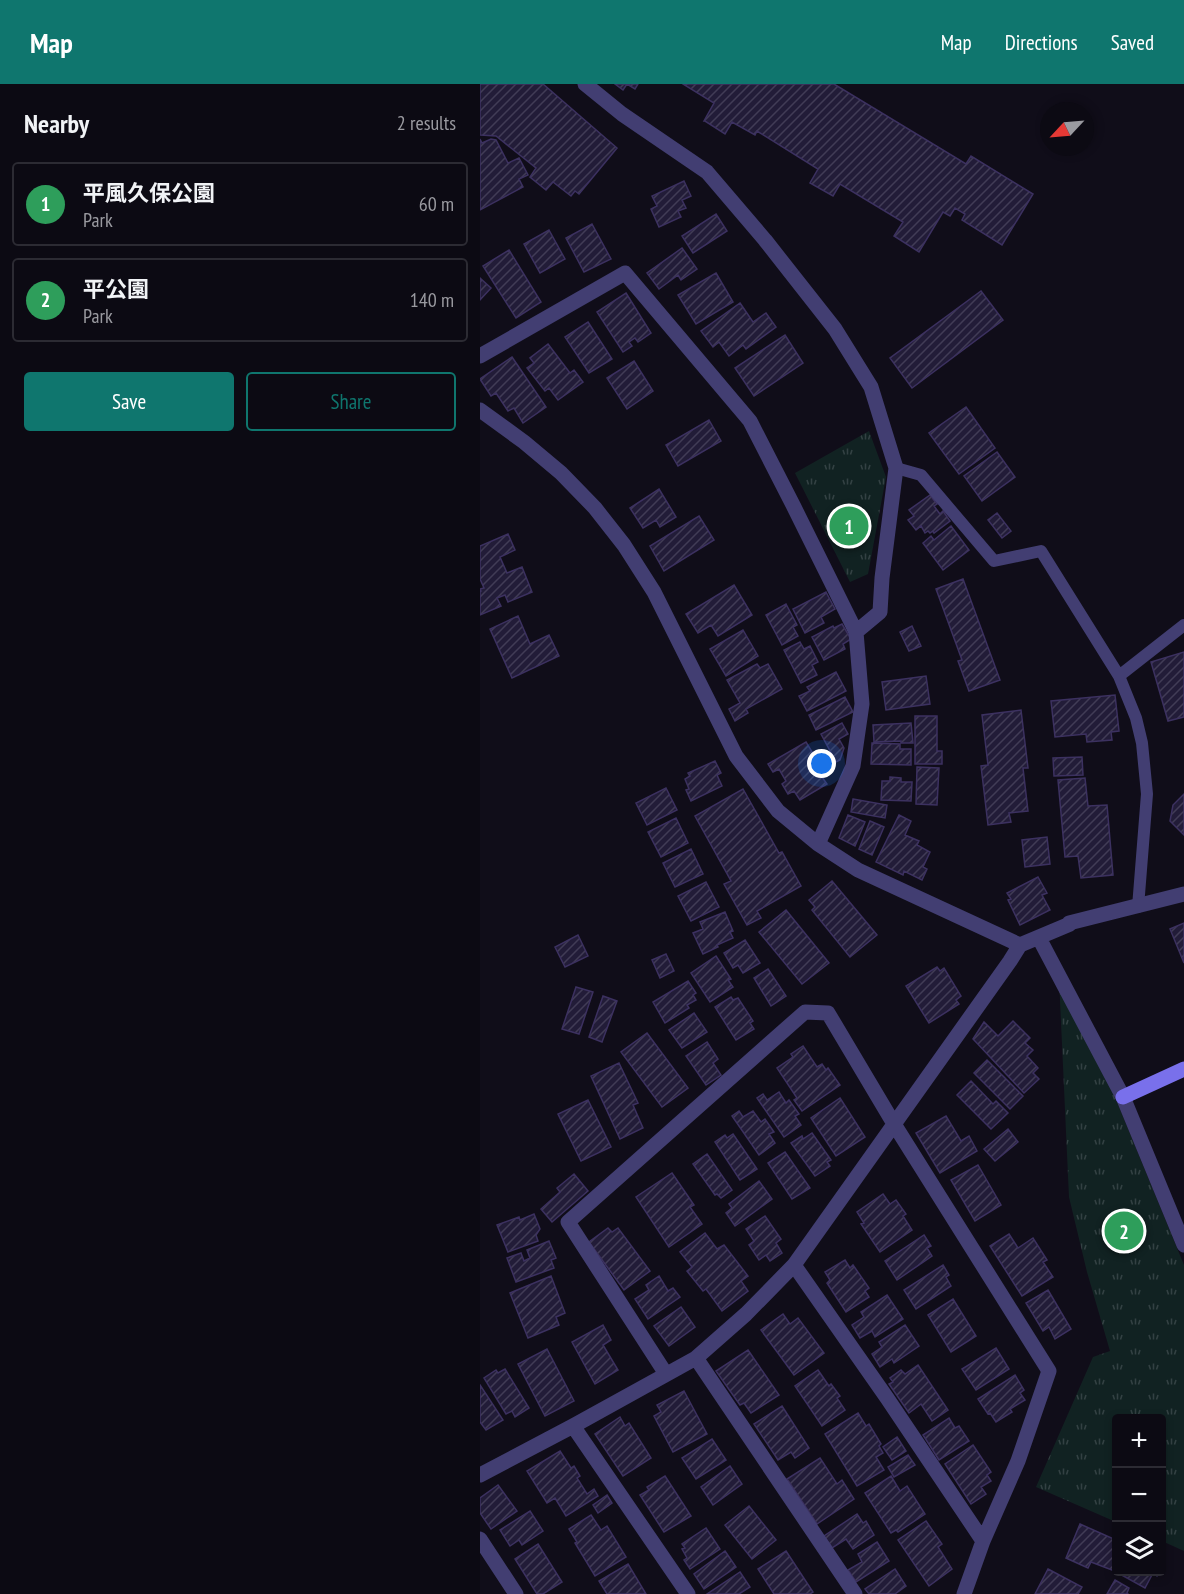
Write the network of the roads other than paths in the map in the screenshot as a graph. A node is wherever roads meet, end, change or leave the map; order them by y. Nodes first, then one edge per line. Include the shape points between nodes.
1 (585, 84) edge
2 (480, 356) edge
3 (480, 410) edge
4 (896, 468) junction
5 (1184, 625) edge
6 (856, 632) junction
7 (1119, 676) junction
8 (818, 844) junction
9 (1184, 894) edge
10 (1138, 907) junction
11 (1039, 938) junction
12 (1020, 945) junction
13 (1184, 1069) edge
14 (1123, 1097) junction
15 (894, 1124) junction
16 (1184, 1245) edge
17 (794, 1265) junction
18 (696, 1358) junction
19 (666, 1374) junction
20 (573, 1426) junction
21 (480, 1475) edge
22 (480, 1539) edge
23 (983, 1541) junction
24 (516, 1594) edge
25 (688, 1594) edge
26 (855, 1594) edge
27 (964, 1594) edge

1 - 4 street via 707,172 777,255 836,329 871,387
2 - 6 street via 625,273 750,421
3 - 8 street via 561,472 624,545 654,592 736,756 778,811
4 - 6 street via 880,612
4 - 7 lane via 921,475 993,561 1041,551
5 - 7 lane
6 - 8 street via 862,704 853,766
7 - 10 lane via 1142,742 1147,794
8 - 12 street via 858,870
9 - 10 street
10 - 11 street via 1069,923
11 - 12 street
11 - 14 street
12 - 15 street
13 - 14 street
14 - 16 street
15 - 17 street
15 - 19 street via 828,1013 805,1012 568,1222
15 - 23 street via 1049,1371 1018,1461
17 - 18 street
17 - 23 street
18 - 19 street
18 - 26 street
19 - 20 street
20 - 21 street
20 - 25 street
22 - 24 street
23 - 27 street

